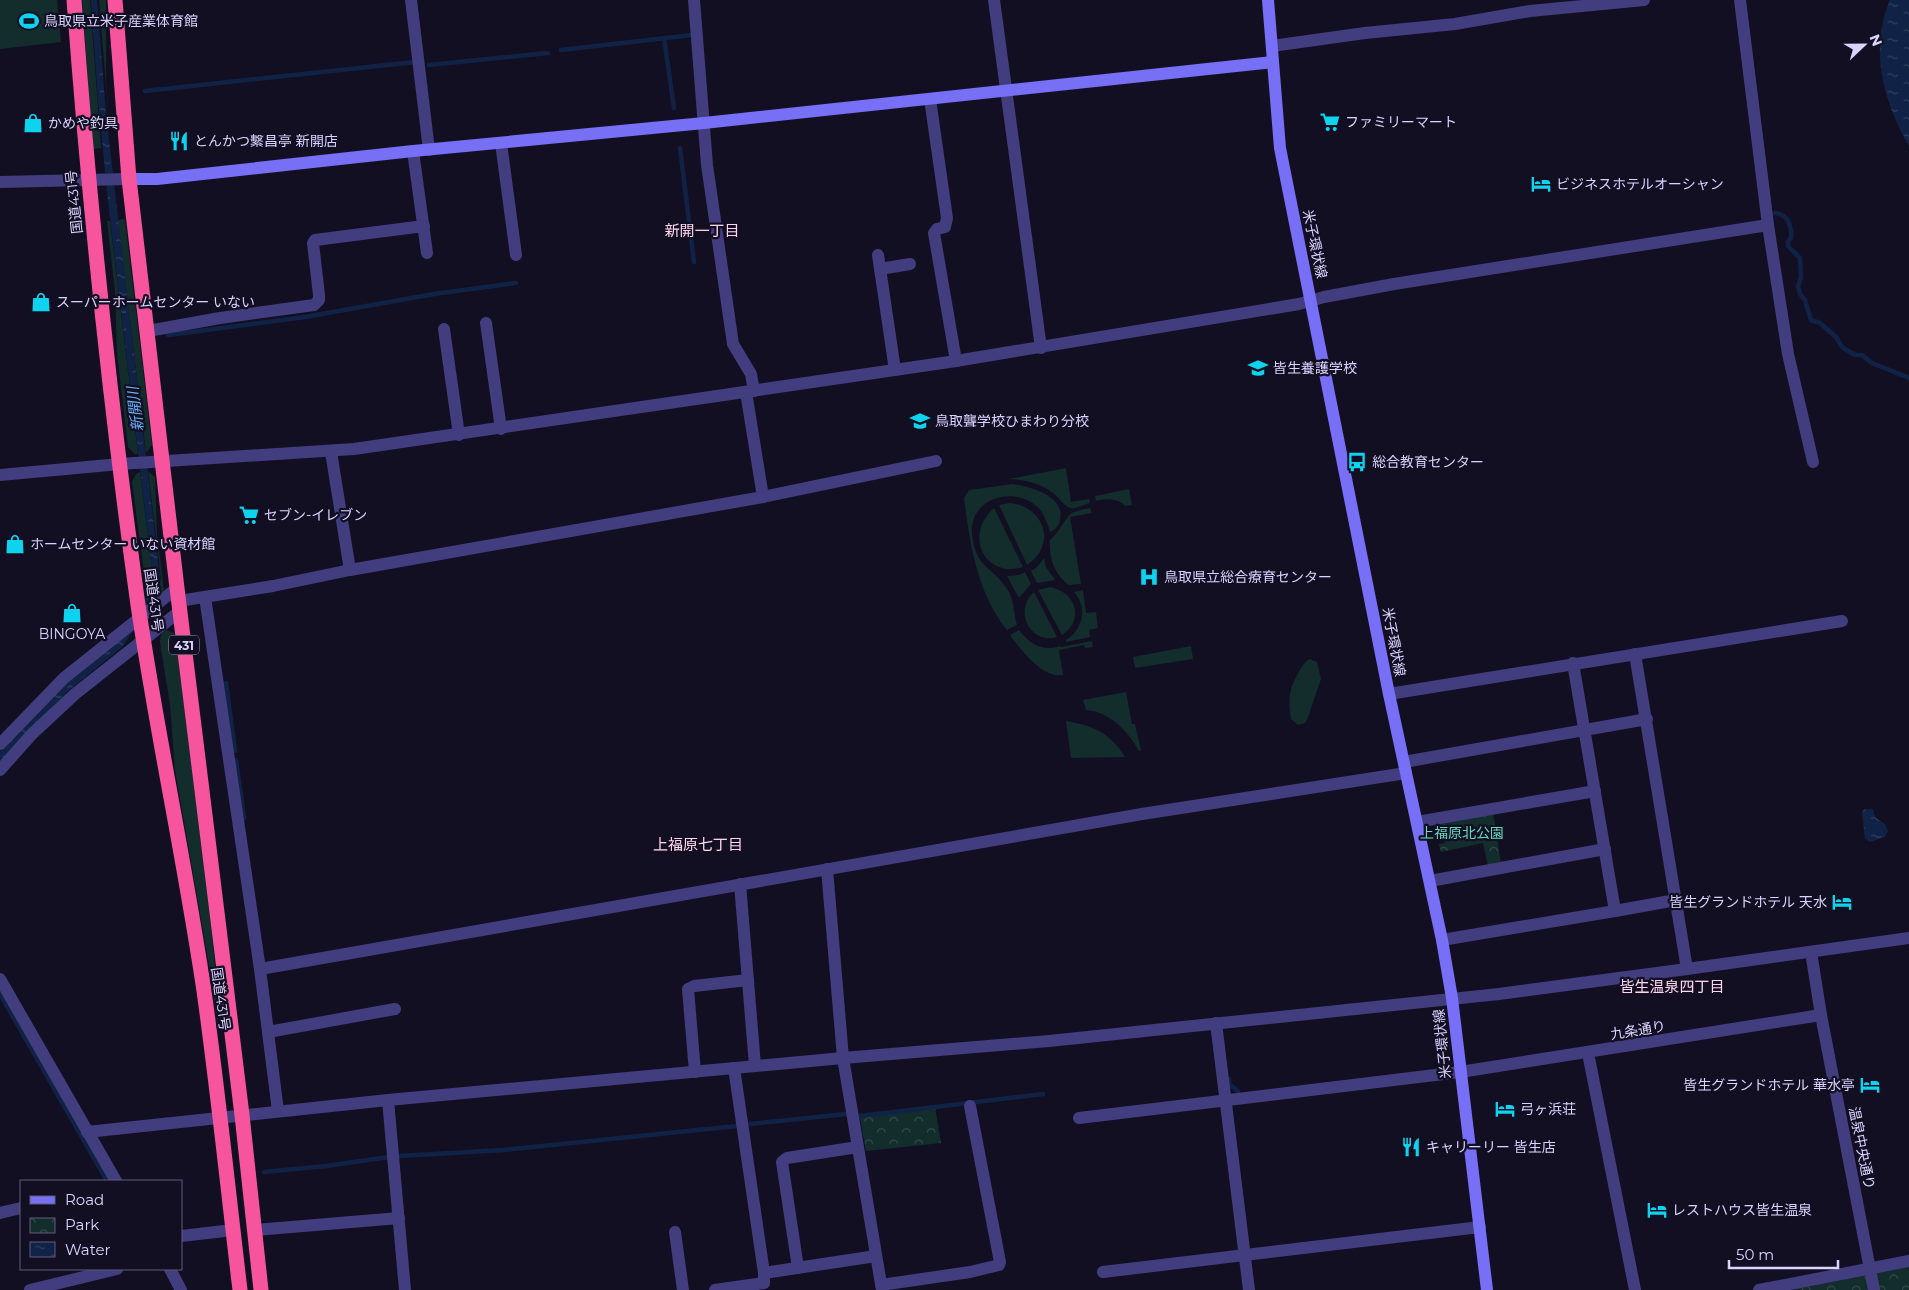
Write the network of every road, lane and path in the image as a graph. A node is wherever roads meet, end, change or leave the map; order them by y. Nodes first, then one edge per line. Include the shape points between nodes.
1 (74, 0) edge
2 (115, 0) edge
3 (411, 0) edge
4 (694, 0) edge
5 (994, 0) edge
6 (1268, 0) edge
7 (1644, 0) edge
8 (1740, 0) edge
9 (1272, 46) junction
10 (1273, 62) junction
11 (1006, 90) junction
12 (930, 99) junction
13 (704, 123) junction
14 (500, 143) junction
15 (429, 150) junction
16 (413, 151) junction
17 (125, 179) junction
18 (93, 180) junction
19 (0, 182) edge
20 (1768, 225) junction
21 (424, 226) junction
22 (427, 253) dead end
23 (878, 255) dead end
24 (516, 256) dead end
25 (910, 264) dead end
26 (880, 269) junction
27 (1311, 300) junction
28 (486, 323) dead end
29 (444, 329) dead end
30 (148, 331) junction
31 (1041, 348) junction
32 (956, 361) junction
33 (895, 370) junction
34 (750, 391) junction
35 (501, 429) junction
36 (460, 435) junction
37 (331, 452) junction
38 (936, 461) dead end
39 (161, 462) junction
40 (1813, 462) dead end
41 (122, 464) junction
42 (0, 475) edge
43 (763, 497) junction
44 (350, 570) junction
45 (205, 598) junction
46 (179, 600) junction
47 (141, 621) junction
48 (1842, 621) dead end
49 (1635, 654) junction
50 (1573, 663) junction
51 (1389, 694) junction
52 (1647, 719) junction
53 (26, 728) junction
54 (1585, 731) junction
55 (0, 744) edge
56 (1405, 768) junction
57 (0, 770) edge
58 (1595, 791) junction
59 (1417, 822) junction
60 (1605, 849) junction
61 (827, 869) junction
62 (1430, 881) junction
63 (740, 884) junction
64 (1676, 900) junction
65 (1615, 911) junction
66 (1909, 938) edge
67 (1442, 940) junction
68 (1811, 952) junction
69 (260, 969) junction
70 (1687, 969) junction
71 (0, 979) edge
72 (748, 980) junction
73 (1452, 998) junction
74 (396, 1009) dead end
75 (1822, 1016) junction
76 (1216, 1023) junction
77 (268, 1032) junction
78 (1588, 1053) junction
79 (843, 1058) junction
80 (754, 1066) junction
81 (734, 1068) junction
82 (695, 1072) junction
83 (1460, 1072) junction
84 (388, 1100) junction
85 (1226, 1100) junction
86 (970, 1106) dead end
87 (278, 1111) junction
88 (242, 1115) junction
89 (221, 1117) junction
90 (1079, 1118) dead end
91 (86, 1132) junction
92 (858, 1147) junction
93 (115, 1180) edge
94 (20, 1208) edge
95 (0, 1212) edge
96 (399, 1218) junction
97 (1480, 1227) junction
98 (233, 1230) junction
99 (255, 1230) junction
100 (675, 1232) dead end
101 (182, 1236) edge
102 (876, 1256) junction
103 (1244, 1256) junction
104 (1909, 1261) edge
105 (798, 1268) junction
106 (1869, 1268) junction
107 (113, 1270) edge
108 (171, 1270) edge
109 (1104, 1272) dead end
110 (765, 1282) edge
111 (53, 1287) edge
112 (881, 1287) edge
113 (30, 1290) edge
114 (181, 1290) edge
115 (240, 1290) edge
116 (261, 1290) edge
117 (405, 1290) edge
118 (683, 1290) edge
119 (715, 1290) edge
120 (1249, 1290) edge
121 (1487, 1290) edge
122 (1635, 1290) edge
123 (1759, 1290) edge
124 (1874, 1290) edge

1 - 18 highway, 国道431号
2 - 17 highway, 国道431号 / 431
3 - 15 street
4 - 13 street
5 - 11 street
6 - 9 main road, 米子環状線
7 - 9 street via 1530,11 1455,24
8 - 20 street
9 - 10 main road, 米子環状線
10 - 11 main road
10 - 27 main road, 米子環状線 via 1280,148
11 - 12 main road
11 - 31 street
12 - 13 main road
12 - 32 street via 947,218 945,226 934,233
13 - 14 main road
13 - 34 street via 733,344 751,374
14 - 15 main road
14 - 24 street
15 - 16 main road
16 - 17 main road via 157,179
16 - 21 street
17 - 18 street
17 - 30 highway, 国道431号 / 431
18 - 19 street
18 - 41 highway, 国道431号
20 - 27 street
20 - 40 street via 1788,354
21 - 22 street
21 - 30 street via 315,240 319,300 314,305
23 - 26 street
25 - 26 street
26 - 33 street
27 - 31 street
27 - 51 main road, 米子環状線
28 - 35 street
29 - 36 street
30 - 39 highway, 国道431号 / 431
31 - 32 street
32 - 33 street
33 - 34 street
34 - 35 street
34 - 43 street
35 - 36 street
36 - 37 street
37 - 39 street
37 - 44 street
38 - 43 street
39 - 41 street
39 - 46 highway, 国道431号 / 431
41 - 42 street
41 - 47 highway, 国道431号
43 - 44 street
44 - 45 street
45 - 46 street
45 - 69 street
46 - 47 street
46 - 47 street via 159,602
46 - 88 highway, 国道431号 / 431
47 - 53 street via 75,694
47 - 53 street via 115,636 64,678
47 - 89 highway, 国道431号 via 204,988
48 - 49 street
49 - 50 street
49 - 52 street
50 - 51 street
50 - 54 street
51 - 56 main road, 米子環状線
52 - 54 street
52 - 64 street
53 - 55 street
53 - 57 street
54 - 56 street
54 - 58 street
56 - 59 main road, 米子環状線
56 - 61 street
58 - 59 street
58 - 60 street
59 - 62 main road, 米子環状線
60 - 62 street
60 - 65 street
61 - 63 street
61 - 79 street
62 - 67 main road, 米子環状線
63 - 69 street
63 - 72 street
64 - 65 street
64 - 70 street
65 - 67 street
66 - 68 street
67 - 73 main road, 米子環状線
68 - 70 street
68 - 75 street, 温泉中央通り
69 - 77 street
70 - 73 street
71 - 91 street
72 - 80 street
72 - 82 street via 694,986 688,990
73 - 76 street
73 - 83 main road, 米子環状線
74 - 77 street
75 - 78 street, 九条通り
75 - 106 street, 温泉中央通り
76 - 79 street
76 - 85 street
77 - 87 street
78 - 83 street, 九条通り
78 - 122 street
79 - 80 street
79 - 92 street
80 - 81 street
81 - 82 street
81 - 110 street
82 - 84 street
83 - 85 street, 九条通り
83 - 97 main road, 米子環状線
84 - 87 street
84 - 96 street
85 - 90 street, 九条通り
85 - 103 street
86 - 112 street via 999,1265
87 - 88 street
88 - 89 street
88 - 99 highway, 国道431号 / 431
89 - 91 street
89 - 98 highway, 国道431号
91 - 93 street
92 - 102 street
92 - 105 street via 787,1158 782,1162
94 - 95 street
96 - 99 street
96 - 117 street
97 - 103 street
97 - 121 main road, 米子環状線
98 - 101 street
98 - 115 highway, 国道431号
99 - 116 highway, 国道431号 / 431
100 - 118 street
102 - 105 street
102 - 112 street
103 - 109 street
103 - 120 street
104 - 106 street
105 - 110 street
106 - 123 street
106 - 124 street, 温泉中央通り
107 - 111 street
108 - 114 street
110 - 119 street
111 - 113 street

